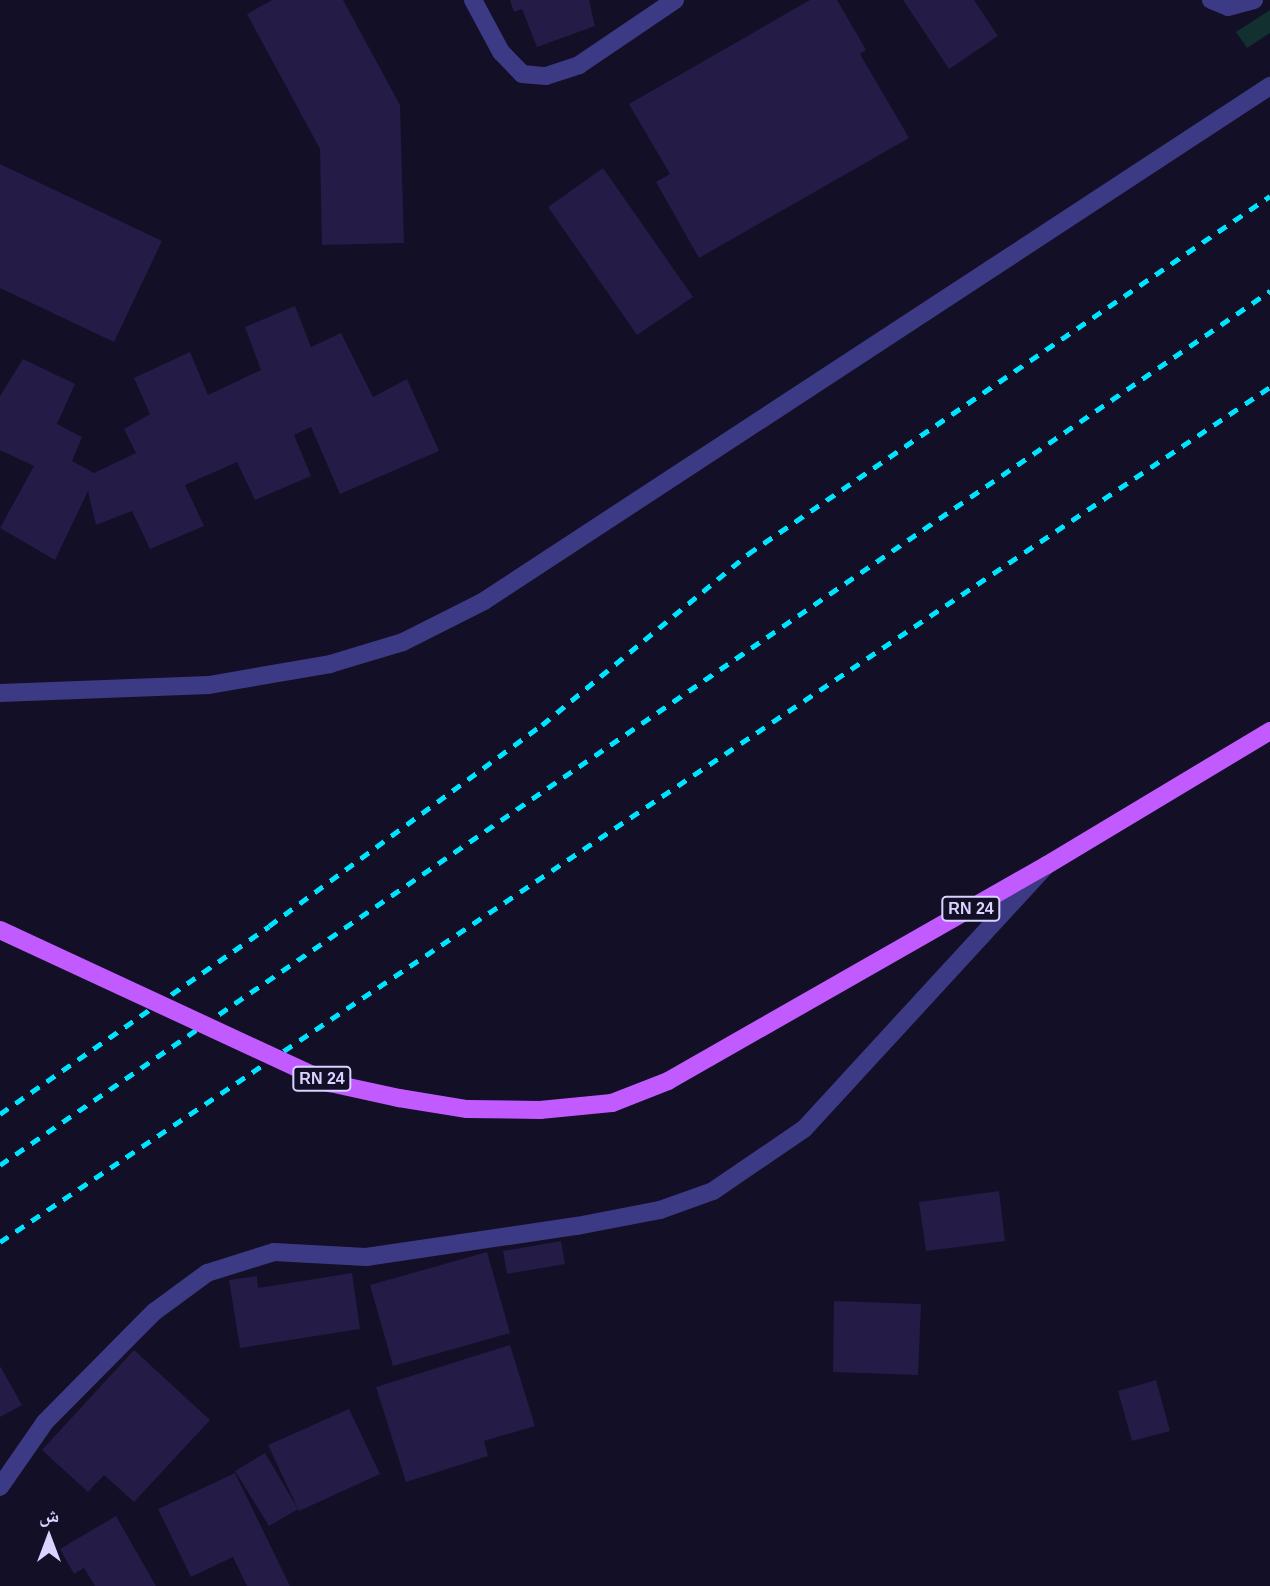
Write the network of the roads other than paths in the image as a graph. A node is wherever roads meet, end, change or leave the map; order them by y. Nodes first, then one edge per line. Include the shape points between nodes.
1 (473, 0) edge
2 (675, 0) edge
3 (1211, 0) edge
4 (1254, 0) edge
5 (1270, 86) edge
6 (0, 694) edge
7 (1270, 732) edge
8 (1047, 865) junction
9 (0, 930) edge
10 (0, 1487) edge

1 - 2 street via 508,60 522,74 546,76 579,65
3 - 4 street via 1228,7
5 - 6 street via 484,601 403,642 330,664 209,685
7 - 8 main road, RN 24
8 - 9 main road, RN 24, bridge via 668,1081 612,1103 540,1110 467,1109 330,1083
8 - 10 street via 804,1129 713,1191 660,1210 577,1226 366,1257 274,1252 207,1273 154,1312 46,1422

